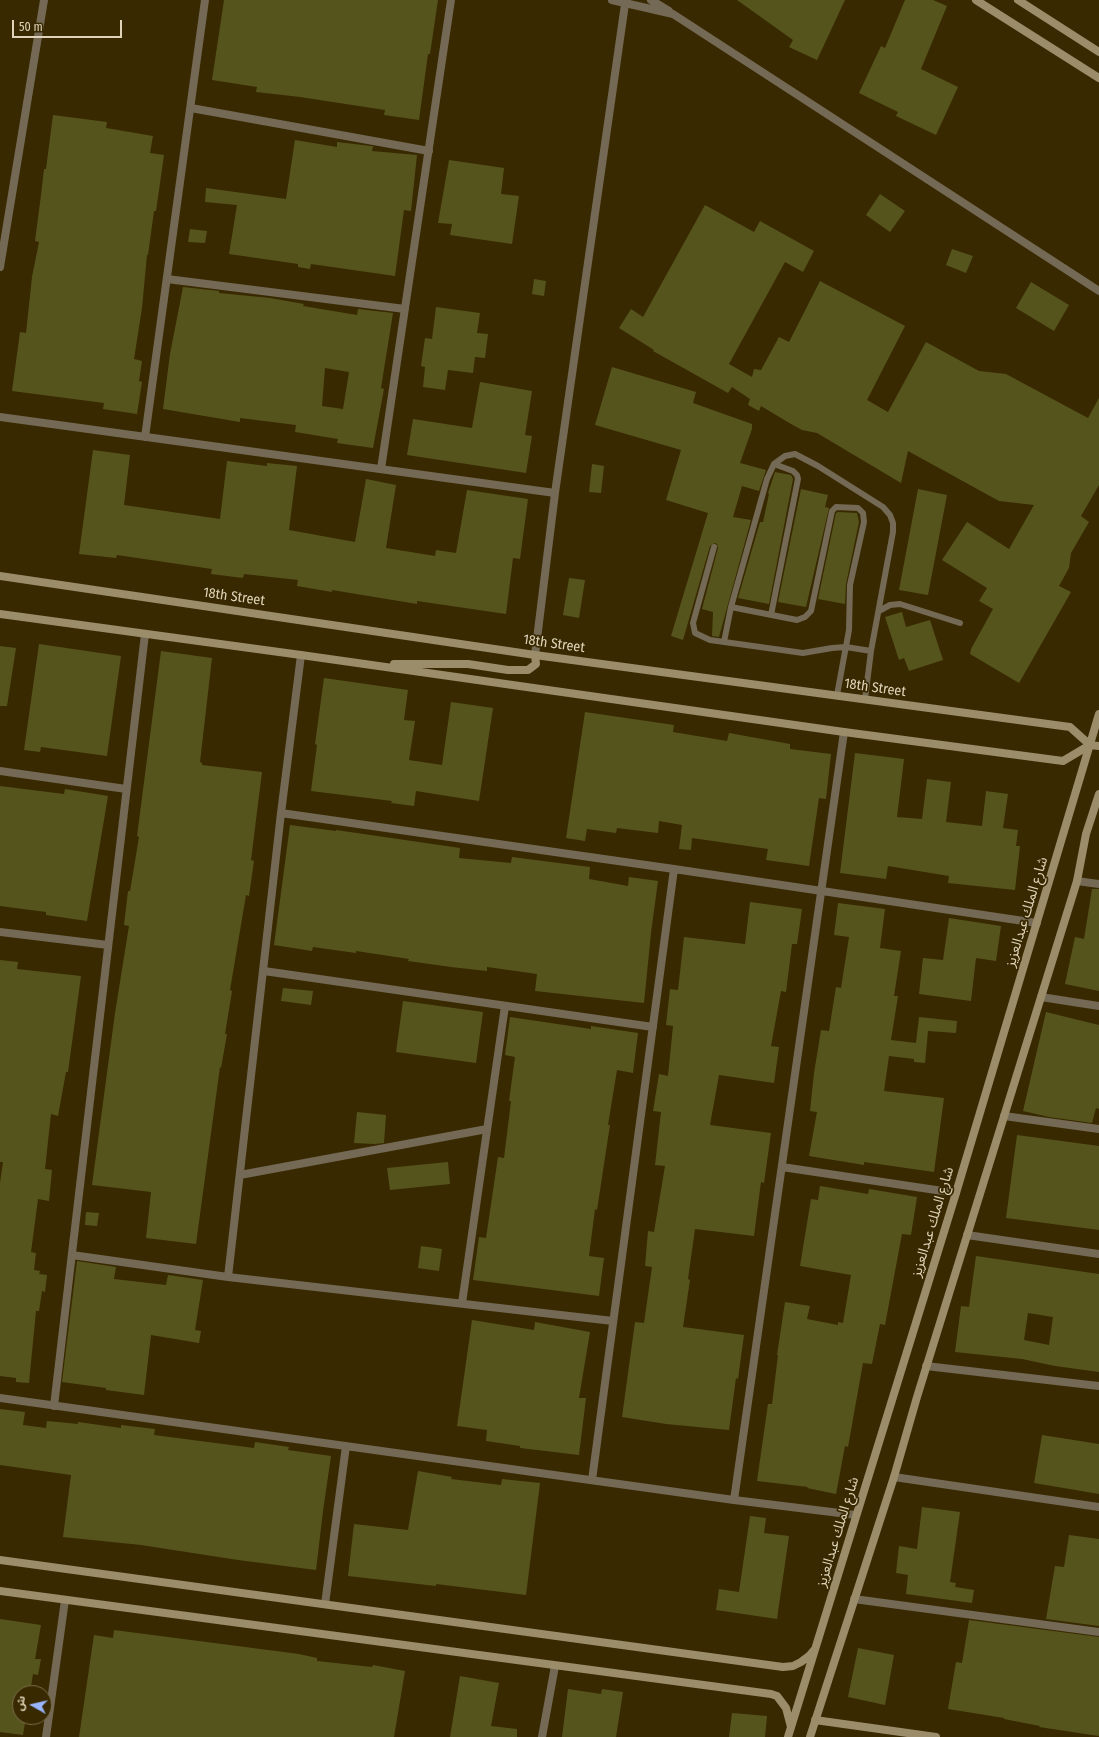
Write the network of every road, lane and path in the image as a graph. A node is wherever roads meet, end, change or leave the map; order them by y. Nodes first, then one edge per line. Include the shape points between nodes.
1 (44, 0) edge
2 (206, 0) edge
3 (451, 0) edge
4 (612, 0) edge
5 (651, 0) edge
6 (976, 0) edge
7 (1018, 0) edge
8 (626, 1) edge
9 (673, 14) junction
10 (1099, 52) edge
11 (1099, 78) edge
12 (191, 108) junction
13 (429, 151) junction
14 (0, 267) edge
15 (167, 279) junction
16 (1099, 291) edge
17 (405, 309) junction
18 (0, 417) edge
19 (145, 437) junction
20 (774, 464) junction
21 (381, 469) junction
22 (555, 493) junction
23 (714, 547) dead end
24 (0, 576) edge
25 (731, 607) junction
26 (879, 611) junction
27 (0, 614) edge
28 (770, 615) junction
29 (960, 623) dead end
30 (145, 634) junction
31 (724, 642) junction
32 (846, 647) junction
33 (871, 651) junction
34 (301, 654) junction
35 (535, 655) junction
36 (365, 664) junction
37 (837, 696) junction
38 (865, 699) junction
39 (1099, 714) edge
40 (844, 732) junction
41 (1090, 745) junction
42 (1099, 746) edge
43 (0, 771) edge
44 (126, 789) junction
45 (1099, 794) edge
46 (281, 813) junction
47 (674, 869) junction
48 (1077, 881) junction
49 (1099, 884) edge
50 (822, 891) junction
51 (1037, 923) junction
52 (0, 932) edge
53 (108, 945) junction
54 (264, 971) junction
55 (1041, 997) junction
56 (505, 1006) junction
57 (1099, 1006) edge
58 (653, 1027) junction
59 (1004, 1116) junction
60 (487, 1129) junction
61 (1099, 1129) edge
62 (782, 1167) junction
63 (240, 1175) junction
64 (956, 1193) junction
65 (967, 1234) junction
66 (1099, 1254) edge
67 (72, 1255) junction
68 (228, 1277) junction
69 (462, 1304) junction
70 (613, 1321) junction
71 (926, 1366) junction
72 (1099, 1386) edge
73 (0, 1398) edge
74 (54, 1406) junction
75 (346, 1446) junction
76 (894, 1477) junction
77 (592, 1480) junction
78 (734, 1500) junction
79 (1099, 1507) edge
80 (856, 1515) junction
81 (0, 1560) edge
82 (0, 1591) edge
83 (854, 1599) junction
84 (65, 1600) junction
85 (325, 1604) junction
86 (1099, 1632) edge
87 (818, 1645) junction
88 (555, 1666) junction
89 (815, 1720) junction
90 (790, 1733) edge
91 (46, 1737) edge
92 (542, 1737) edge
93 (810, 1737) edge
94 (936, 1737) edge

1 - 14 street
2 - 12 street
3 - 13 street
4 - 8 street
5 - 9 street
6 - 11 street
7 - 10 street
8 - 9 street
8 - 22 street
9 - 16 street
12 - 13 street
12 - 15 street
13 - 17 street
15 - 17 street
15 - 19 street
17 - 21 street
18 - 19 street
19 - 21 street
20 - 25 lane via 766,479
20 - 26 lane via 785,456 795,454 883,507 890,515 893,532
20 - 28 lane via 793,471 798,479
21 - 22 street
22 - 35 street
23 - 31 lane via 693,628 695,633 702,637
24 - 35 street, 18th Street
25 - 28 lane
25 - 31 lane
26 - 29 lane via 890,605 900,604
26 - 33 lane
27 - 30 street
28 - 32 lane via 797,620 811,611 832,511 836,507 858,508 863,513 864,522 850,585 850,626
30 - 34 street
30 - 44 street
31 - 32 lane via 803,653
32 - 33 lane
32 - 37 lane
33 - 38 lane
34 - 36 street
34 - 46 street
35 - 36 street via 536,664 528,670 468,664
35 - 37 street, 18th Street
36 - 40 street
37 - 38 street, 18th Street
38 - 41 street, 18th Street via 1070,727
39 - 41 street, شارع الملك عبدالعزيز
40 - 41 street via 1063,761
40 - 50 street
41 - 42 street
41 - 51 street, شارع الملك عبدالعزيز
43 - 44 street
44 - 53 street
45 - 48 street via 1086,834
46 - 47 street
46 - 54 street
47 - 50 street
47 - 58 street
48 - 49 street
48 - 55 street
50 - 51 street
50 - 62 street
51 - 64 street, شارع الملك عبدالعزيز
52 - 53 street
53 - 67 street
54 - 56 street
54 - 63 street
55 - 57 street
55 - 59 street
56 - 58 street
56 - 60 street
58 - 70 street
59 - 61 street
59 - 65 street
60 - 63 street
60 - 69 street
62 - 64 street
62 - 78 street
63 - 68 street
64 - 80 street, شارع الملك عبدالعزيز
65 - 66 street
65 - 71 street
67 - 68 street
67 - 74 street
68 - 69 street
69 - 70 street
70 - 77 street
71 - 72 street
71 - 76 street
73 - 74 street
74 - 75 street
75 - 77 street
75 - 85 street
76 - 79 street
76 - 83 street
77 - 78 street
78 - 80 street
80 - 87 street, شارع الملك عبدالعزيز
81 - 85 street
82 - 84 street
83 - 86 street
83 - 89 street
84 - 88 street
84 - 91 street
85 - 87 street via 783,1668 801,1662
87 - 90 street, شارع الملك عبدالعزيز
88 - 90 street via 771,1694 777,1696 786,1708
88 - 92 street
89 - 93 street
89 - 94 street

